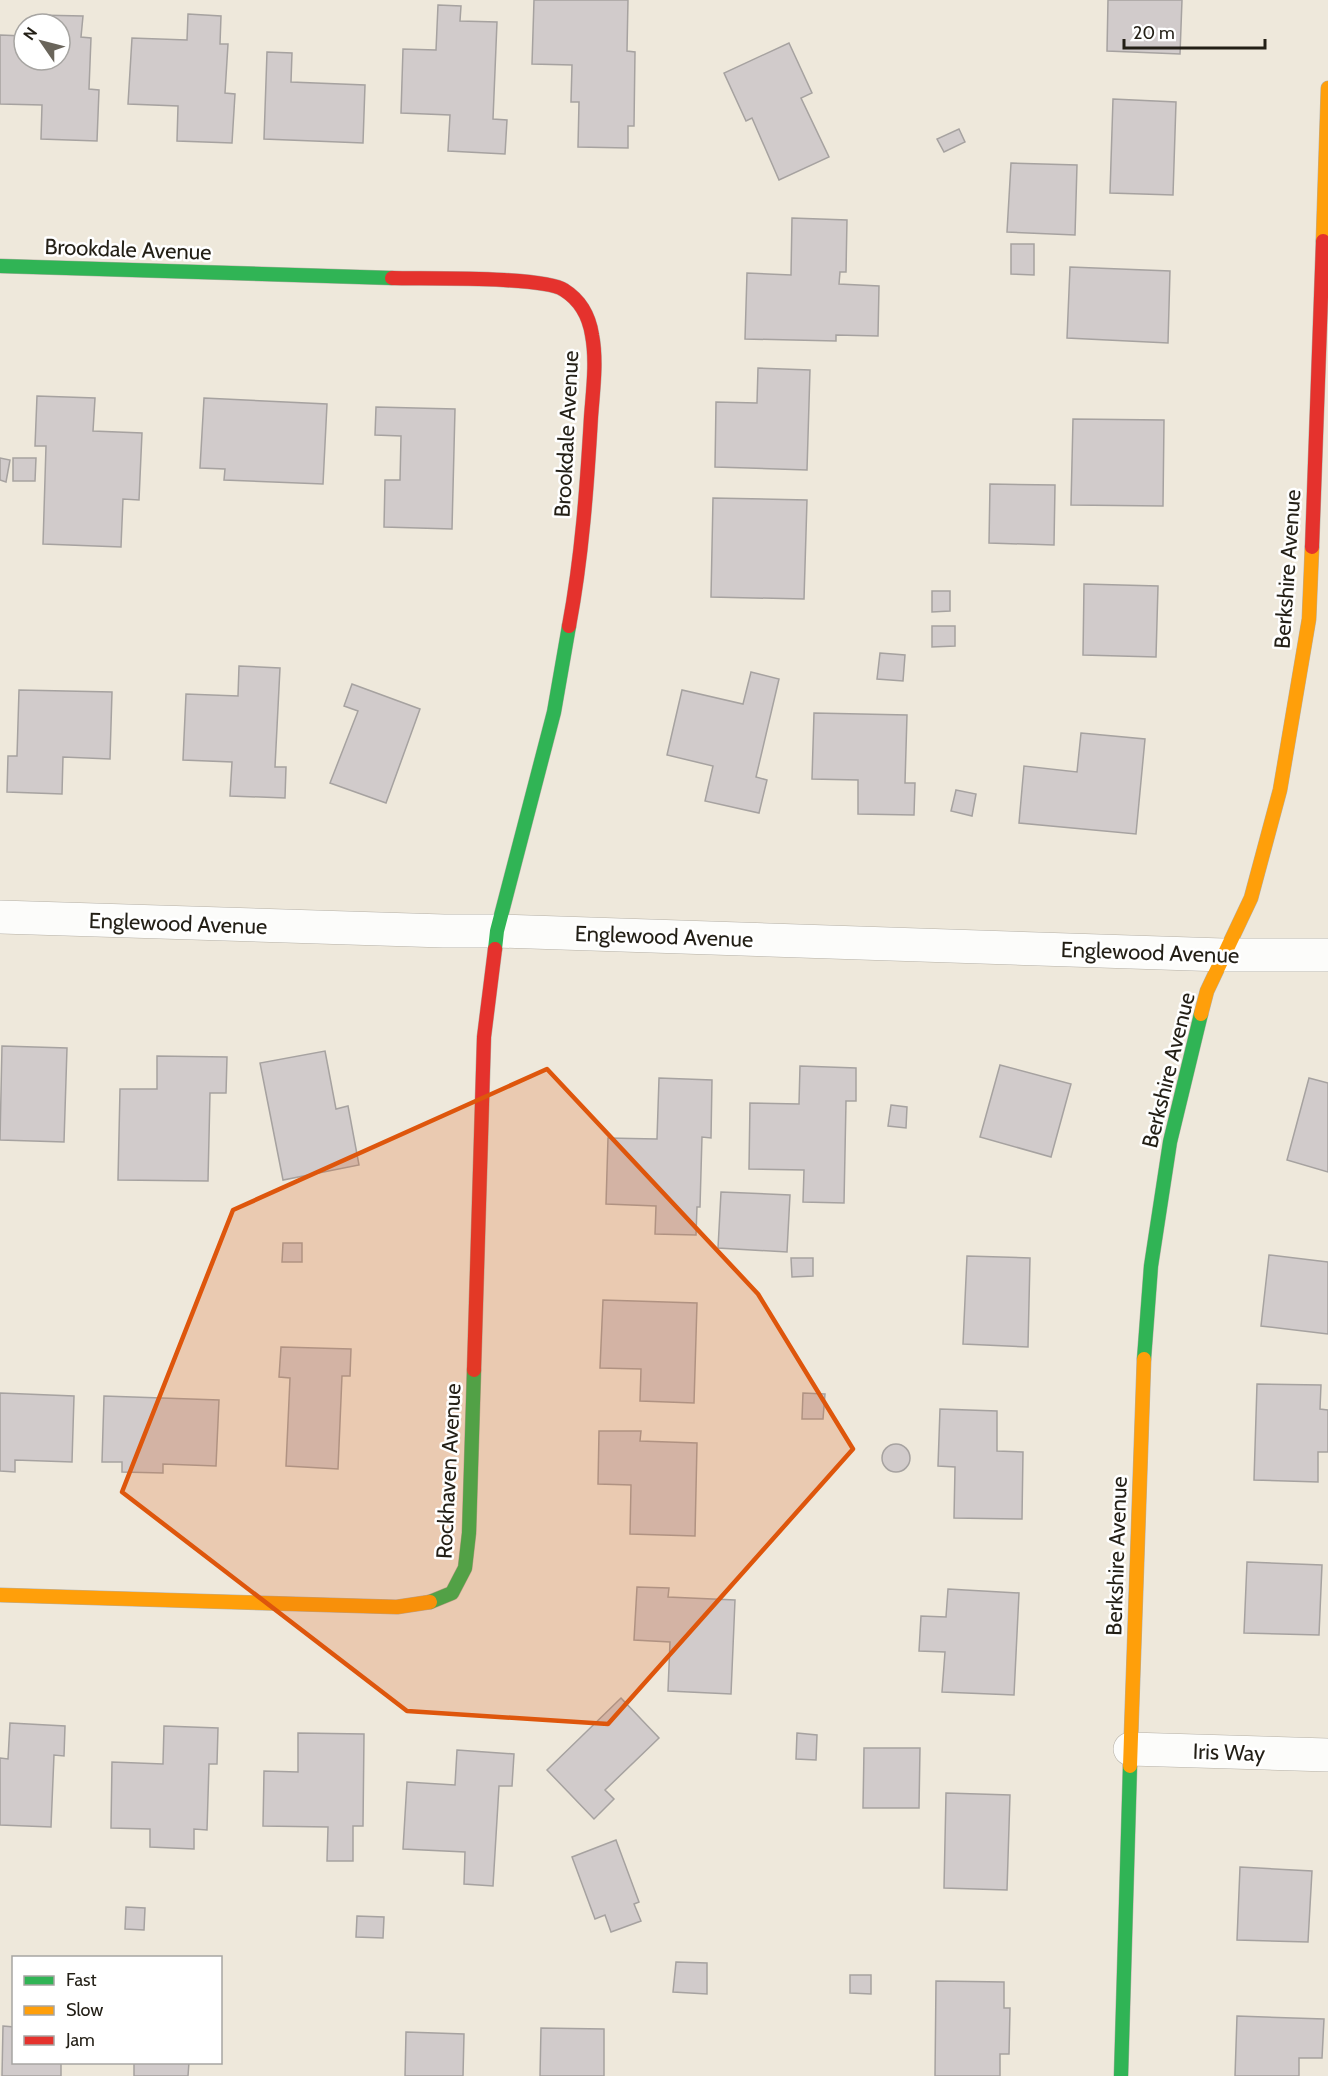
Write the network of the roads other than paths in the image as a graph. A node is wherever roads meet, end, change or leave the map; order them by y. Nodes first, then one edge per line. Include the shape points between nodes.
1 (1328, 88) edge
2 (0, 266) edge
3 (0, 917) edge
4 (497, 931) junction
5 (1223, 955) junction
6 (1328, 955) edge
7 (0, 1595) edge
8 (1130, 1749) junction
9 (1328, 1755) edge
10 (1121, 2076) edge

1 - 5 street, Berkshire Avenue via 1309,619 1280,790 1251,898
2 - 4 street, Brookdale Avenue via 532,282 562,288 581,303 592,334 594,367 576,589 554,711
3 - 4 street, Englewood Avenue
4 - 5 street, Englewood Avenue
4 - 7 street, Rockhaven Avenue via 484,1036 469,1533 465,1568 452,1593 426,1604 397,1607
5 - 6 street, Englewood Avenue
5 - 8 street, Berkshire Avenue via 1207,991 1170,1142 1151,1266 1142,1380
8 - 9 street, Iris Way
8 - 10 street, Berkshire Avenue

